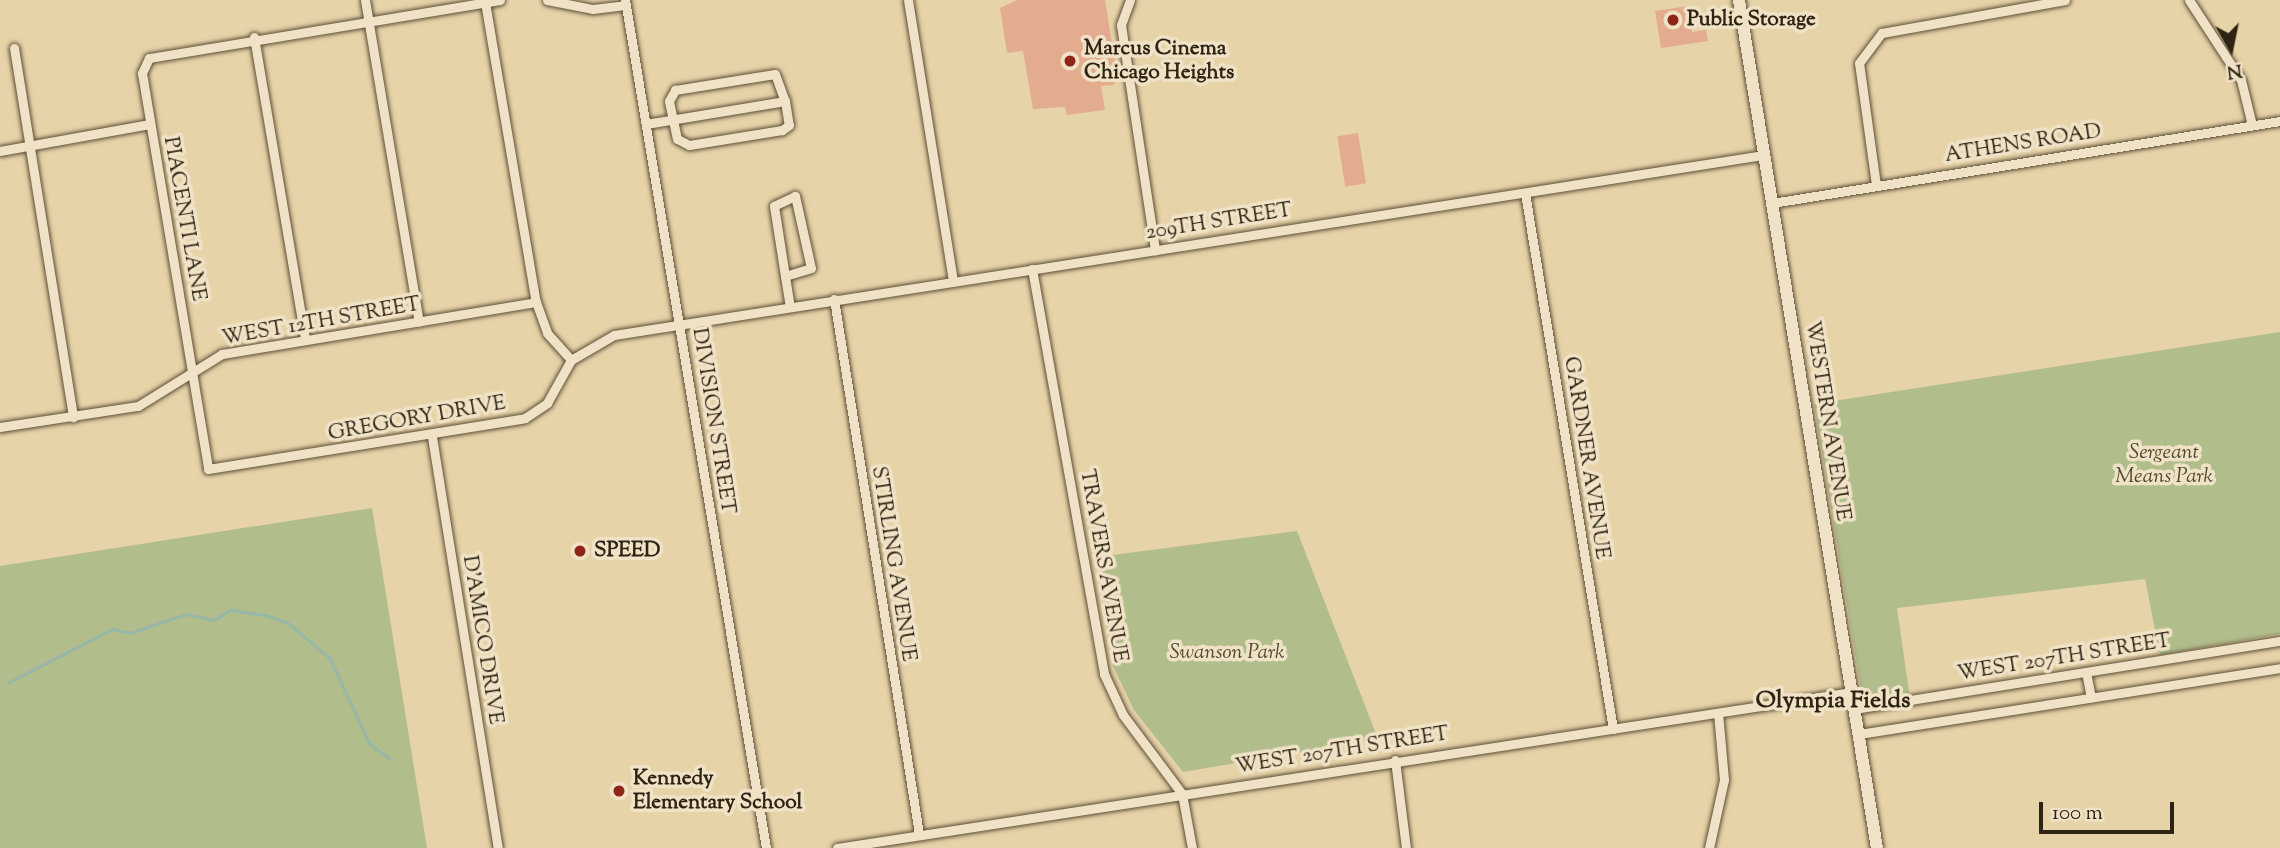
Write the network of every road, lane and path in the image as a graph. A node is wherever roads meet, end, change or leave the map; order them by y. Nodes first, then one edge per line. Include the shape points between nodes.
1 (365, 0) edge
2 (500, 0) edge
3 (547, 0) edge
4 (908, 0) edge
5 (1130, 0) edge
6 (1739, 0) edge
7 (2064, 0) edge
8 (2189, 0) edge
9 (485, 2) edge
10 (625, 2) edge
11 (368, 19) junction
12 (254, 37) junction
13 (14, 48) dead end
14 (785, 101) junction
15 (672, 119) junction
16 (2280, 121) edge
17 (150, 124) junction
18 (646, 124) junction
19 (2252, 125) junction
20 (29, 146) junction
21 (0, 151) edge
22 (1764, 155) junction
23 (1876, 186) junction
24 (1525, 193) junction
25 (1772, 203) junction
26 (1155, 250) junction
27 (1032, 269) junction
28 (785, 276) junction
29 (953, 281) junction
30 (834, 299) junction
31 (536, 302) junction
32 (790, 307) junction
33 (419, 322) junction
34 (680, 324) junction
35 (305, 339) junction
36 (571, 360) junction
37 (192, 373) junction
38 (72, 417) junction
39 (0, 427) edge
40 (432, 437) junction
41 (208, 469) joint
42 (2280, 641) edge
43 (2280, 668) edge
44 (2086, 672) junction
45 (1852, 692) junction
46 (2091, 698) junction
47 (1854, 709) junction
48 (1718, 713) junction
49 (1613, 729) junction
50 (1859, 734) junction
51 (1395, 760) junction
52 (1182, 794) junction
53 (919, 834) junction
54 (863, 846) edge
55 (498, 848) edge
56 (766, 848) edge
57 (837, 848) edge
58 (1192, 848) edge
59 (1406, 848) edge
60 (1709, 848) edge
61 (1877, 848) edge

1 - 11 street
2 - 9 street
3 - 10 street via 593,9
4 - 29 street
5 - 26 street via 1121,25
6 - 22 main road, WESTERN AVENUE
7 - 23 street via 1882,33 1859,63
8 - 19 street via 2241,80
9 - 11 street
9 - 31 street
10 - 18 street, DIVISION STREET
11 - 12 street
11 - 33 street
12 - 17 street, PIACENTI LANE via 149,58 142,73
12 - 35 street
13 - 20 street
14 - 15 street
14 - 15 street via 775,74 698,85 671,94
14 - 15 street via 789,125 782,130 681,144
15 - 18 street
16 - 19 street, ATHENS ROAD
17 - 20 street
17 - 37 street, PIACENTI LANE
18 - 34 street, DIVISION STREET
19 - 23 street, ATHENS ROAD
20 - 21 street
20 - 38 street
22 - 24 street, 209TH STREET
22 - 25 main road, WESTERN AVENUE
23 - 25 street, ATHENS ROAD
24 - 26 street, 209TH STREET
24 - 49 street, GARDNER AVENUE
25 - 45 main road, WESTERN AVENUE
26 - 27 street, 209TH STREET
27 - 29 street, 209TH STREET
27 - 52 street, TRAVERS AVENUE via 1104,674 1123,715
28 - 28 street via 774,206 795,196 811,268
28 - 32 street
29 - 30 street, 209TH STREET
30 - 32 street, 209TH STREET
30 - 53 street, STIRLING AVENUE
31 - 33 street, WEST 12TH STREET
31 - 36 street via 547,333
32 - 34 street, 209TH STREET
33 - 35 street, WEST 12TH STREET
34 - 36 street, GREGORY DRIVE via 602,338
34 - 56 street, DIVISION STREET
35 - 37 street, WEST 12TH STREET via 222,354
36 - 40 street, GREGORY DRIVE via 547,403 525,418
37 - 38 street, WEST 12TH STREET via 138,406
37 - 41 street, PIACENTI LANE
38 - 39 street, WEST 12TH STREET
40 - 41 street, GREGORY DRIVE
40 - 55 street, D'AMICO DRIVE
42 - 44 street, WEST 207TH STREET
43 - 46 street, WEST 207TH STREET
44 - 46 street
44 - 47 street, WEST 207TH STREET
45 - 47 main road, WESTERN AVENUE
45 - 48 street, WEST 207TH STREET
46 - 50 street, WEST 207TH STREET
47 - 50 main road, WESTERN AVENUE
48 - 49 street, WEST 207TH STREET
48 - 60 street via 1724,780
49 - 51 street, WEST 207TH STREET
50 - 61 main road, WESTERN AVENUE
51 - 52 street, WEST 207TH STREET
51 - 59 street
52 - 53 street, WEST 207TH STREET
52 - 58 street, TRAVERS AVENUE
53 - 54 street, WEST 207TH STREET
54 - 57 street, WEST 207TH STREET

